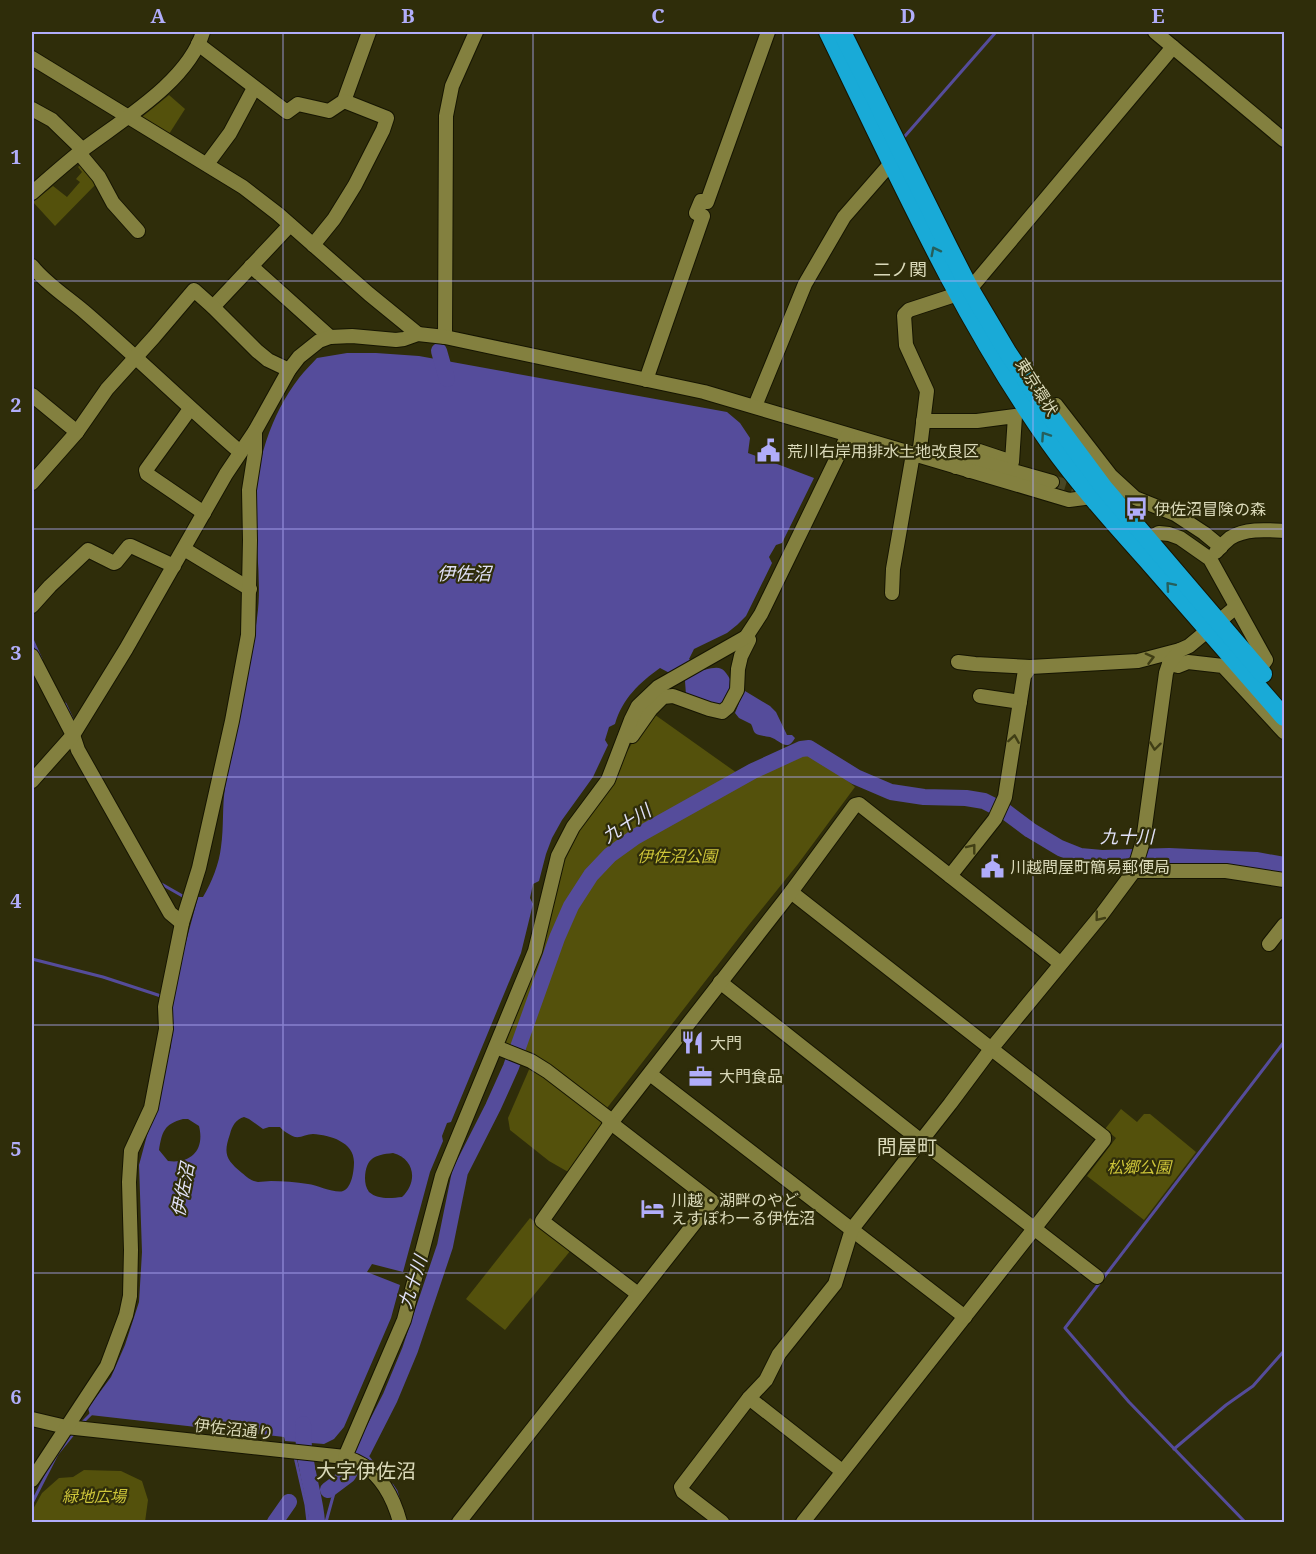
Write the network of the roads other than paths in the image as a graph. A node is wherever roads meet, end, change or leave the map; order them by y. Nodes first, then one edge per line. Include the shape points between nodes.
1 (369, 32) edge
2 (476, 32) edge
3 (768, 32) edge
4 (828, 32) edge
5 (842, 32) edge
6 (1155, 32) edge
7 (200, 38) edge
8 (1173, 47) junction
9 (32, 58) edge
10 (254, 88) junction
11 (344, 101) junction
12 (32, 110) edge
13 (129, 116) junction
14 (1284, 141) edge
15 (81, 152) junction
16 (892, 162) junction
17 (207, 164) junction
18 (32, 193) edge
19 (290, 225) junction
20 (138, 231) dead end
21 (313, 245) junction
22 (251, 266) junction
23 (34, 276) edge
24 (964, 291) junction
25 (213, 307) junction
26 (418, 334) junction
27 (330, 337) junction
28 (445, 337) junction
29 (135, 358) junction
30 (289, 370) junction
31 (646, 380) junction
32 (32, 395) edge
33 (755, 406) junction
34 (190, 409) junction
35 (1048, 414) junction
36 (923, 421) junction
37 (255, 431) junction
38 (76, 432) junction
39 (848, 435) junction
40 (240, 452) junction
41 (916, 455) junction
42 (963, 469) junction
43 (1052, 482) tunnel mouth
44 (32, 483) edge
45 (1098, 492) junction
46 (1142, 509) tunnel mouth
47 (204, 513) junction
48 (1284, 531) edge
49 (1148, 539) junction
50 (184, 549) junction
51 (1216, 553) junction
52 (174, 566) junction
53 (250, 589) junction
54 (892, 593) dead end
55 (32, 606) edge
56 (1236, 607) junction
57 (1214, 626) junction
58 (746, 637) junction
59 (1180, 650) junction
60 (32, 656) edge
61 (958, 662) dead end
62 (1169, 664) junction
63 (1030, 667) junction
64 (1259, 670) junction
65 (980, 696) dead end
66 (1284, 698) edge
67 (1020, 702) junction
68 (1284, 717) edge
69 (1284, 732) edge
70 (73, 735) junction
71 (615, 763) junction
72 (32, 781) edge
73 (1134, 871) junction
74 (950, 876) junction
75 (1284, 880) edge
76 (791, 892) junction
77 (182, 923) junction
78 (1284, 925) edge
79 (1269, 944) dead end
80 (1060, 963) junction
81 (720, 982) junction
82 (502, 1049) junction
83 (992, 1049) junction
84 (650, 1074) junction
85 (611, 1123) junction
86 (920, 1140) junction
87 (1034, 1227) junction
88 (852, 1229) junction
89 (1097, 1277) dead end
90 (638, 1294) junction
91 (965, 1317) junction
92 (749, 1398) junction
93 (32, 1419) edge
94 (66, 1427) junction
95 (348, 1458) junction
96 (842, 1471) junction
97 (32, 1480) edge
98 (400, 1522) edge
99 (459, 1522) edge
100 (722, 1522) edge
101 (803, 1522) edge

1 - 11 street
2 - 28 street via 452,86 446,116
3 - 31 street via 707,202 701,201 696,213 703,216
4 - 16 highway, 東京環状
5 - 24 highway, 東京環状 via 949,248
6 - 8 street
7 - 10 street
7 - 13 street via 184,66
8 - 14 street
8 - 24 street
9 - 13 street
10 - 11 street via 287,112 298,104 329,111
10 - 17 street via 230,133
11 - 21 street via 387,118 355,185
12 - 15 street via 52,120
13 - 15 street
13 - 17 street
15 - 18 street
15 - 20 street via 113,203
24 -> 16 highway, 東京環状 via 935,253
16 - 33 street via 844,217 812,270
17 - 19 street
19 - 21 street
19 - 22 street
21 - 26 street
22 - 25 street
22 - 27 street
23 - 29 street via 86,313
24 - 35 highway, 東京環状
24 - 36 street via 904,315 906,345 927,391
45 -> 24 highway, 東京環状 via 1050,443 1027,409
25 - 29 street via 194,290
25 - 30 street via 257,351
26 - 27 street via 396,340
26 - 28 street
27 - 30 street via 309,348
28 - 31 street
29 - 34 street
29 - 38 street
30 - 37 street
31 - 33 street
32 - 38 street
33 - 39 street
34 - 40 street
34 - 47 street via 146,470
35 - 45 highway, 東京環状
35 - 51 street via 1056,405 1111,476 1135,498 1175,514 1204,533
36 - 41 street
36 - 42 street via 1015,416 1012,462 979,451 968,456
37 - 40 street
37 - 53 street via 249,490
38 - 44 street
39 - 41 street
39 - 58 street via 761,614
40 - 47 street
41 - 42 street
41 - 54 street via 895,558
42 - 43 street via 978,461
42 - 45 street via 1069,500
45 - 49 highway, 東京環状
57 -> 45 highway, 東京環状
46 - 51 street via 1186,529
47 - 50 street
48 - 51 street via 1240,533
49 - 51 street via 1158,533 1169,534
49 - 57 highway, 東京環状
50 - 52 street
50 - 53 street
51 - 56 street
52 - 55 street via 130,546 114,563 88,550
52 - 70 street
53 - 77 street via 248,635 232,721 199,868
56 - 57 street
56 - 64 street via 1266,660
57 - 59 street
57 - 64 highway, 東京環状
57 - 68 highway, 東京環状
58 - 71 street via 672,678 638,706
58 - 71 street via 749,640 741,656 737,690 728,707 722,712 673,696 663,697 637,727
59 - 62 street
63 -> 59 street via 1138,661
60 - 70 street
61 - 63 street
62 - 69 street via 1223,666
62 -> 73 street via 1142,844
63 - 67 street via 1024,676
64 - 66 highway, 東京環状
65 - 67 street
74 -> 67 street via 994,819 1005,797
70 - 72 street
70 - 77 street via 170,913
71 - 82 street via 558,856 535,951
73 - 75 street via 1226,871
73 -> 80 street
74 - 76 street via 859,804
74 - 80 street
76 - 81 street
76 - 83 street
77 - 94 street via 151,1108 131,1151 130,1296 126,1315 107,1366
78 - 79 street
80 - 83 street
81 - 84 street
81 - 86 street
82 - 85 street via 547,1071
82 - 95 street via 442,1176 404,1320
83 - 86 street
83 - 87 street via 1104,1137
84 - 85 street
84 - 88 street
85 - 90 street via 542,1221
85 - 90 street via 711,1201
86 - 87 street
86 - 88 street
87 - 89 street
87 - 91 street
88 - 91 street
88 - 92 street via 835,1284 779,1353 766,1380
90 - 99 street
91 - 96 street
92 - 96 street
92 - 100 street via 681,1487 682,1492
93 - 94 street, 伊佐沼通り
94 - 95 street, 伊佐沼通り
94 - 97 street
95 - 98 street, 伊佐沼通り via 364,1465 387,1490
96 - 101 street

